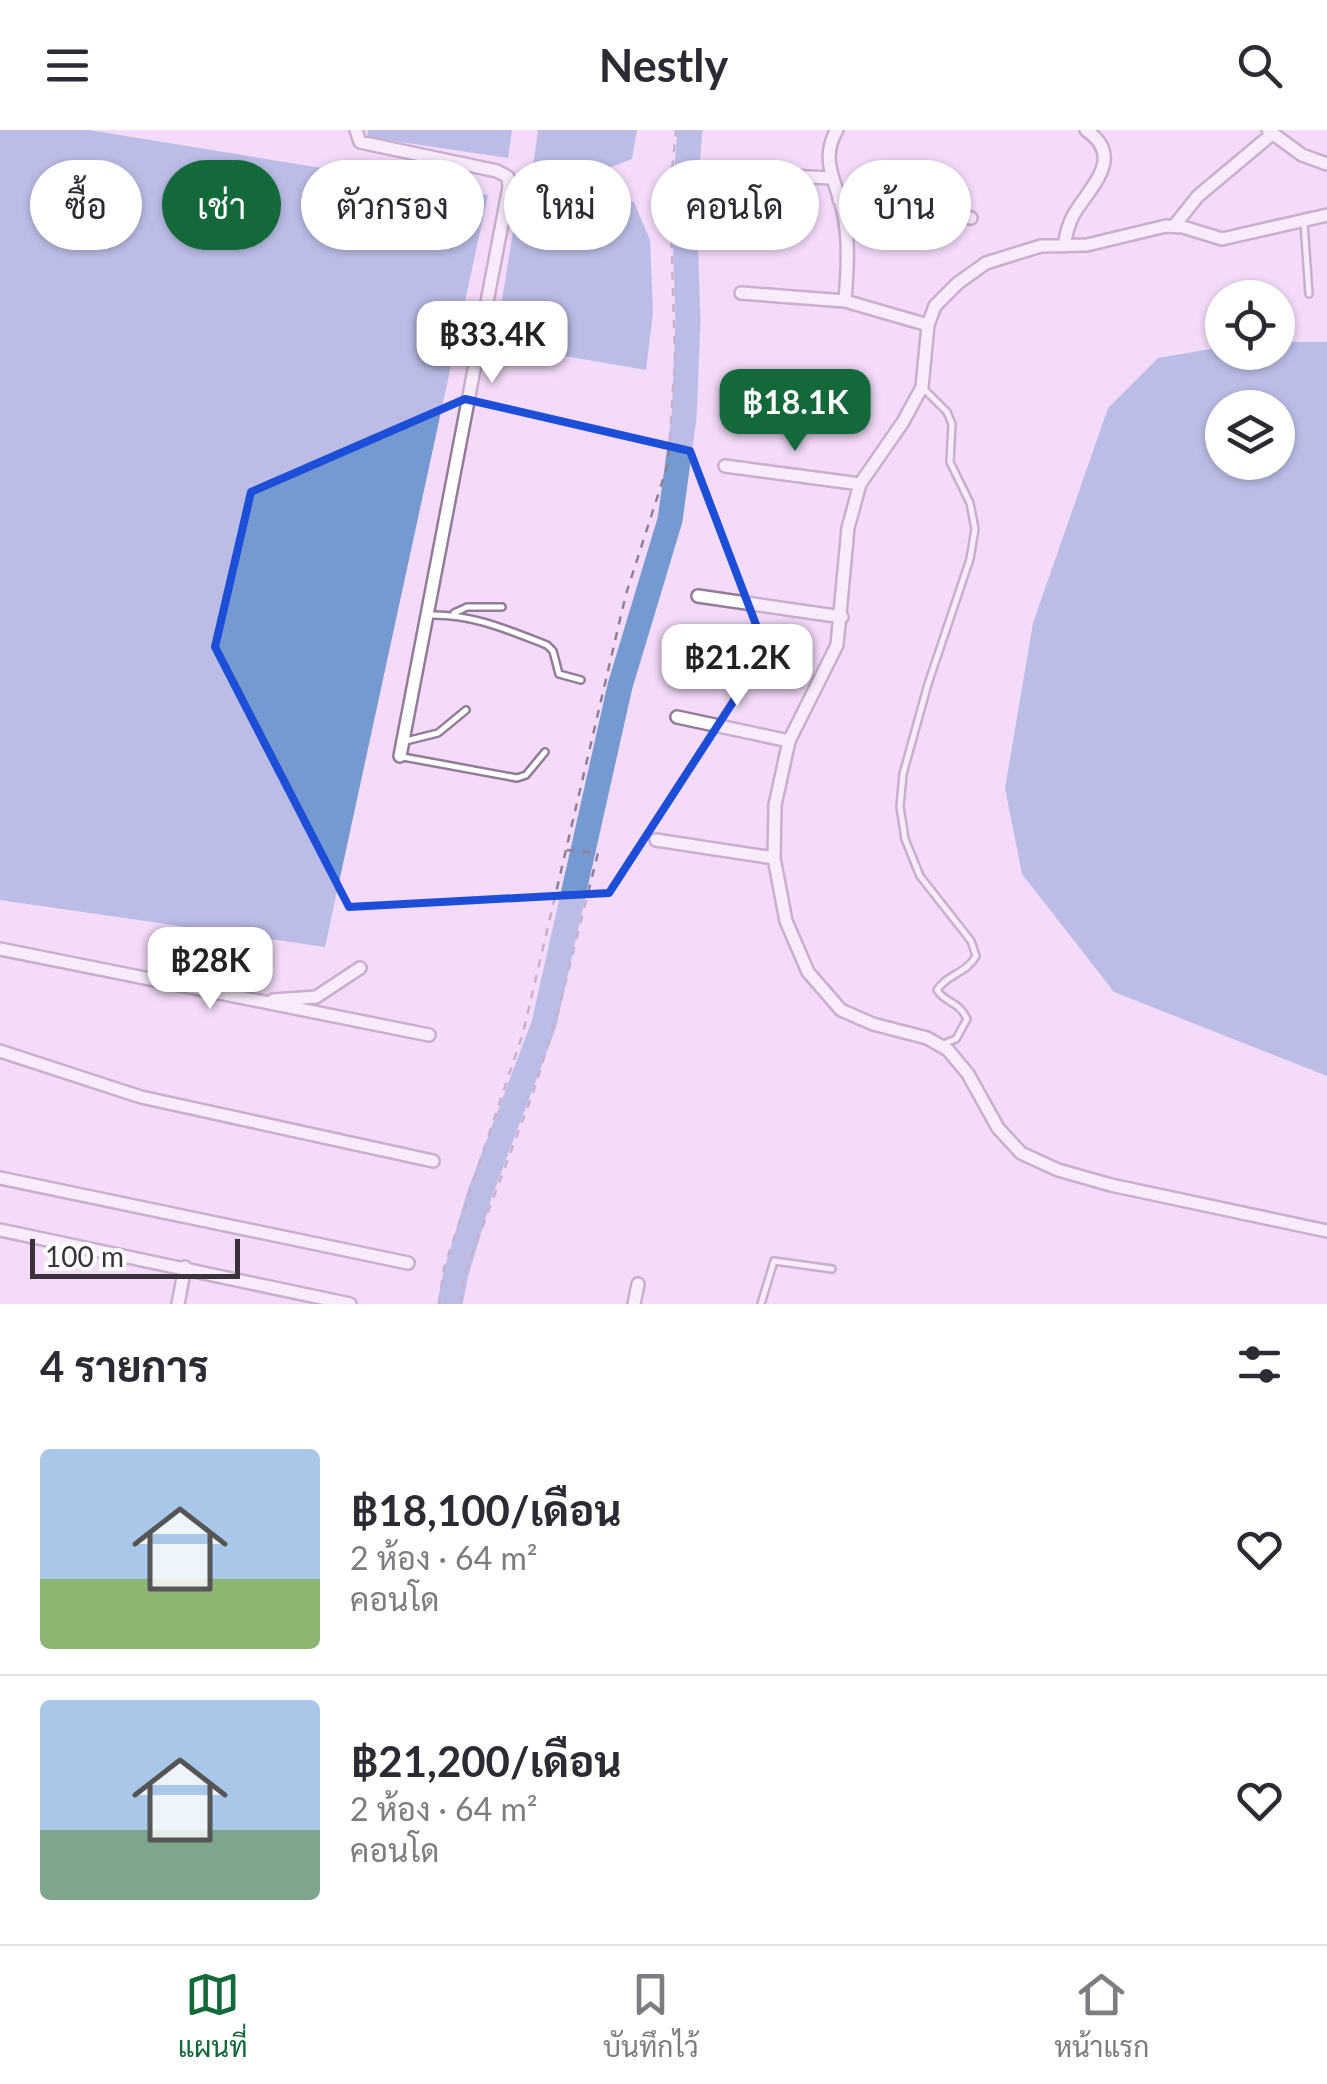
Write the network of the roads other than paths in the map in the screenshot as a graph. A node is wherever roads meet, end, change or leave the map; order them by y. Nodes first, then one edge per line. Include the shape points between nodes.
1 (356, 130) edge
2 (837, 130) edge
3 (1086, 130) edge
4 (1270, 132) edge
5 (1327, 164) edge
6 (819, 177) edge
7 (830, 178) junction
8 (839, 200) edge
9 (1327, 214) edge
10 (1304, 220) junction
11 (1174, 226) junction
12 (1064, 246) junction
13 (848, 250) edge
14 (741, 292) dead end
15 (1309, 294) dead end
16 (845, 301) junction
17 (928, 326) junction
18 (922, 387) junction
19 (725, 466) dead end
20 (860, 484) junction
21 (698, 596) dead end
22 (502, 608) dead end
23 (452, 614) junction
24 (427, 616) junction
25 (842, 617) junction
26 (581, 680) dead end
27 (466, 710) dead end
28 (677, 717) dead end
29 (403, 742) junction
30 (789, 742) junction
31 (545, 752) dead end
32 (400, 756) joint
33 (656, 840) dead end
34 (774, 858) junction
35 (0, 949) edge
36 (360, 968) dead end
37 (259, 1001) junction
38 (429, 1035) dead end
39 (940, 1044) junction
40 (0, 1051) edge
41 (432, 1162) dead end
42 (0, 1178) edge
43 (0, 1230) edge
44 (1327, 1231) edge
45 (408, 1262) dead end
46 (184, 1267) junction
47 (832, 1269) dead end
48 (638, 1284) dead end
49 (178, 1304) edge
50 (350, 1304) edge
51 (634, 1304) edge
52 (761, 1304) edge

1 - 24 street via 360,142 508,177
2 - 7 street via 828,147
3 - 12 street via 1099,141 1102,168 1069,224
4 - 5 street
4 - 11 street
6 - 7 street
7 - 8 street
9 - 10 street
10 - 11 street via 1222,240
10 - 15 lane
11 - 12 street
12 - 17 street via 1041,246 986,264 935,306
13 - 16 street
14 - 16 street
16 - 17 street
17 - 18 street
18 - 20 street
18 - 39 lane via 952,424 950,462 975,529 903,774 900,806 920,876 971,940 976,956 937,990 961,1006 967,1019 956,1039
19 - 20 street
20 - 25 street via 842,572
21 - 25 street
22 - 23 lane via 467,607
23 - 24 lane
23 - 26 lane via 547,645 559,674
24 - 29 street
25 - 30 street via 837,645
27 - 29 lane via 438,733
28 - 30 street
29 - 32 street
30 - 34 street via 775,804
31 - 32 lane via 521,778
33 - 34 street
34 - 39 street via 786,921 808,972 841,1010
35 - 37 street
36 - 37 street via 316,996
37 - 38 street
39 - 44 street via 1021,1153 1110,1185
40 - 41 street via 141,1097
42 - 45 street
43 - 46 street
46 - 49 street
46 - 50 street
47 - 52 lane via 774,1261
48 - 51 street

